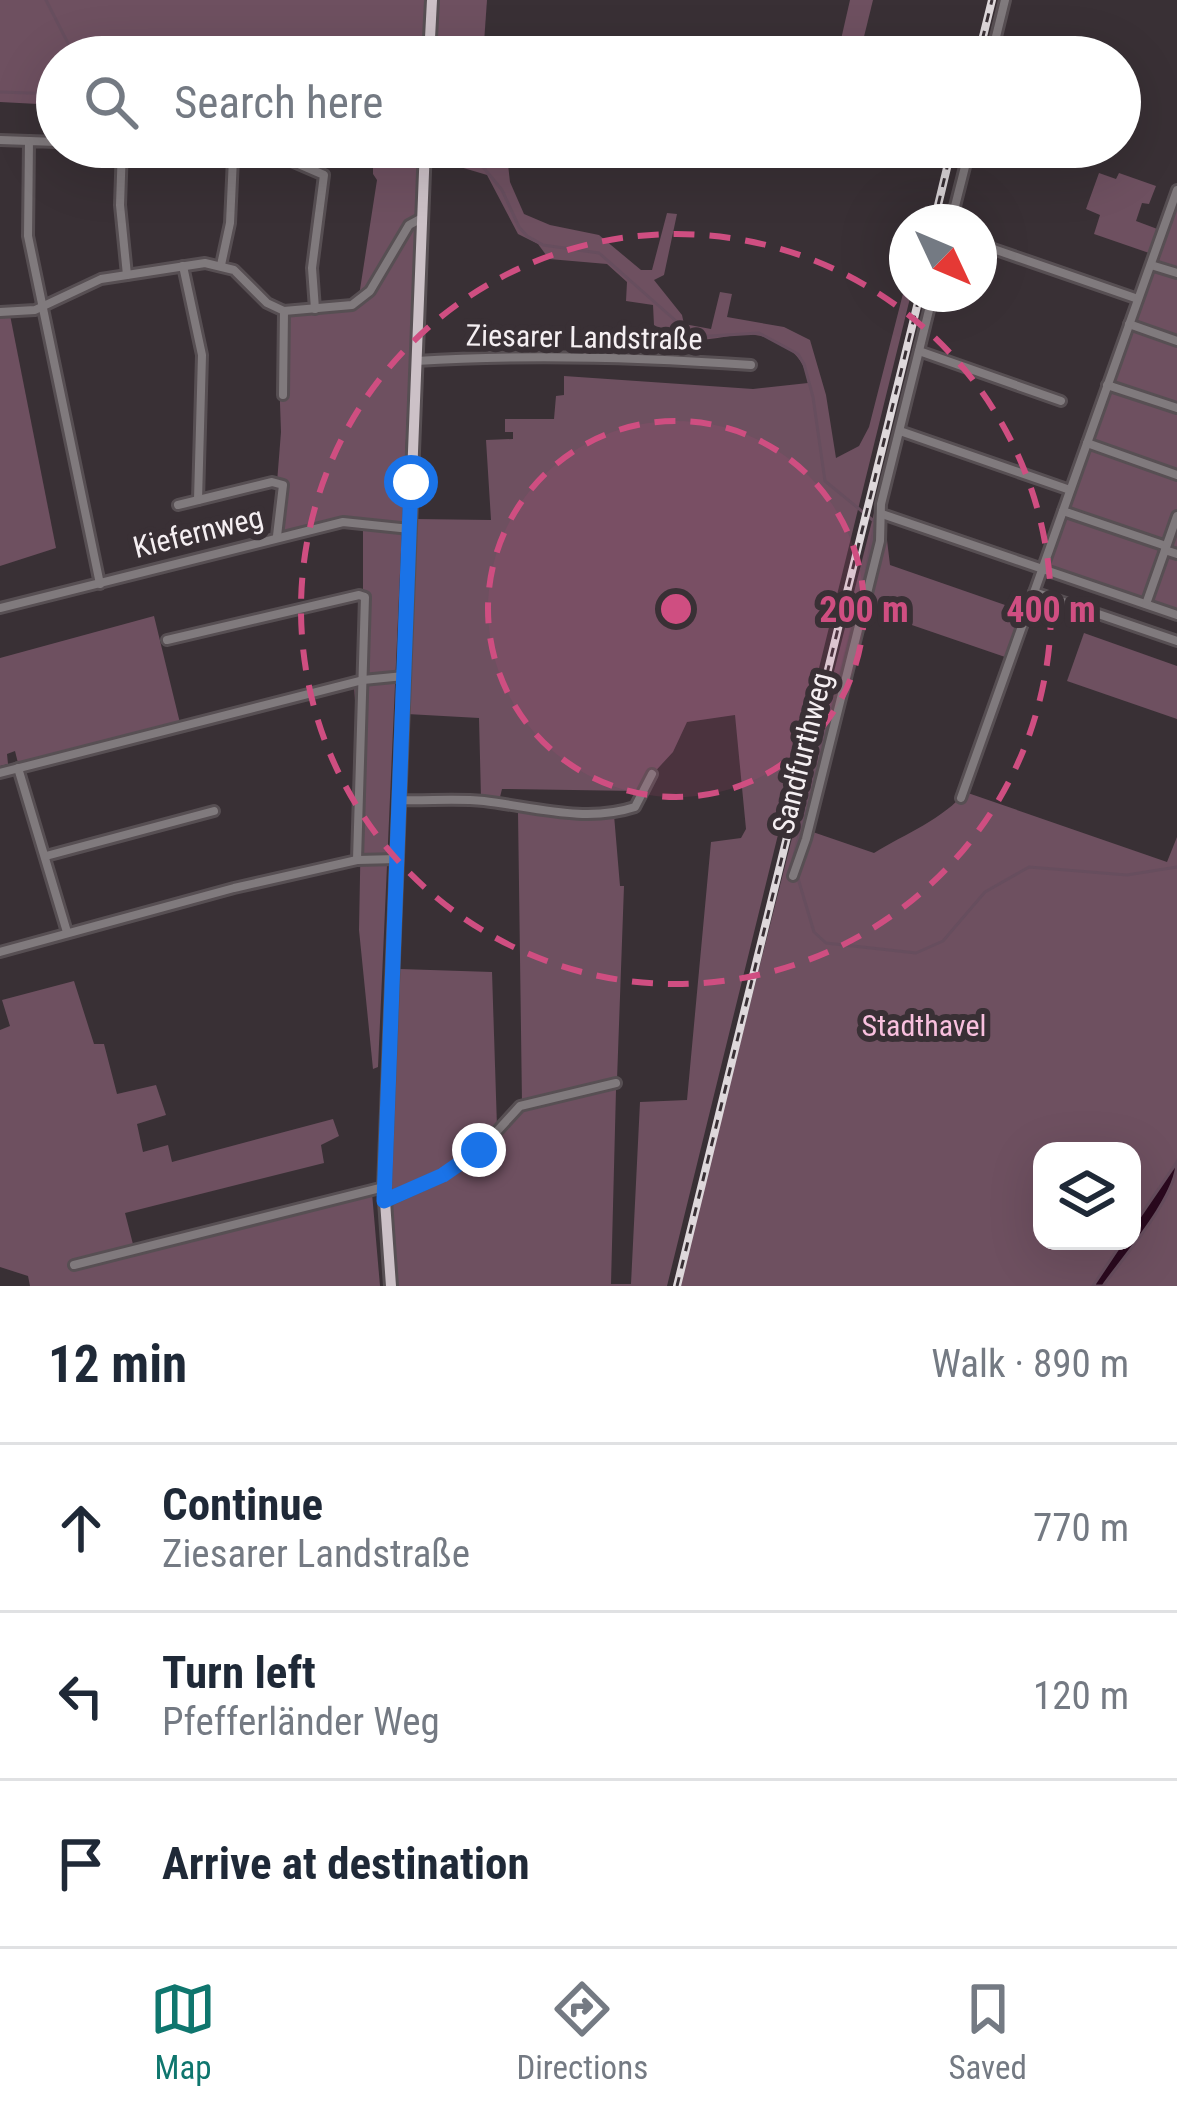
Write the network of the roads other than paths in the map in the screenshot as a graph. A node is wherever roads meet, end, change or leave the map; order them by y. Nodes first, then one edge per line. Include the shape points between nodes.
1 (432, 0) edge
2 (1005, 0) edge
3 (430, 36) edge
4 (996, 36) edge
5 (0, 140) edge
6 (28, 141) junction
7 (36, 141) edge
8 (121, 168) edge
9 (232, 168) edge
10 (308, 168) edge
11 (424, 168) edge
12 (965, 168) edge
13 (1177, 190) edge
14 (956, 204) edge
15 (422, 218) junction
16 (997, 250) edge
17 (221, 265) junction
18 (1150, 265) junction
19 (183, 266) junction
20 (1177, 274) edge
21 (127, 275) junction
22 (1138, 299) junction
23 (45, 306) junction
24 (315, 309) junction
25 (284, 310) junction
26 (0, 311) edge
27 (929, 312) edge
28 (1130, 324) junction
29 (1177, 341) edge
30 (919, 351) junction
31 (416, 362) junction
32 (751, 365) dead end
33 (1107, 386) junction
34 (283, 395) dead end
35 (1061, 401) dead end
36 (1177, 408) edge
37 (900, 431) junction
38 (1087, 442) junction
39 (1177, 475) edge
40 (1070, 490) junction
41 (198, 500) junction
42 (178, 505) dead end
43 (1063, 511) junction
44 (882, 514) junction
45 (1177, 516) edge
46 (410, 529) junction
47 (278, 536) junction
48 (1166, 548) junction
49 (1177, 554) edge
50 (1043, 568) junction
51 (100, 584) junction
52 (1034, 592) junction
53 (1146, 604) junction
54 (0, 608) edge
55 (1177, 615) edge
56 (167, 640) dead end
57 (1177, 640) edge
58 (404, 676) junction
59 (363, 680) junction
60 (18, 768) junction
61 (0, 772) edge
62 (652, 774) dead end
63 (961, 798) dead end
64 (399, 800) junction
65 (214, 811) dead end
66 (46, 856) junction
67 (357, 860) junction
68 (397, 860) junction
69 (793, 876) dead end
70 (67, 932) junction
71 (0, 952) edge
72 (616, 1083) dead end
73 (384, 1194) junction
74 (74, 1265) dead end
75 (391, 1286) edge

1 - 3 main road
2 - 4 street
5 - 6 street
6 - 7 street
6 - 23 street via 28,236
8 - 21 street
9 - 17 street
10 - 24 street via 324,175
11 - 15 main road
12 - 14 street
13 - 18 street
15 - 24 street via 409,225 362,300
15 - 31 main road
16 - 22 street
17 - 19 street
17 - 25 street
18 - 20 street
18 - 22 street
19 - 21 street
19 - 41 street via 202,355
21 - 23 street
22 - 28 street
23 - 26 street
23 - 51 street
24 - 25 street
25 - 34 street
27 - 30 street, Sandfurthweg
28 - 29 street
28 - 33 street
30 - 35 street
30 - 37 street, Sandfurthweg
31 - 32 street, Ziesarer Landstraße via 627,356
31 - 46 main road
33 - 36 street
33 - 38 street
37 - 40 street
37 - 44 street, Sandfurthweg
38 - 39 street
38 - 40 street
40 - 43 street
41 - 42 street
41 - 47 street via 283,485
43 - 48 street
43 - 50 street
44 - 50 street
44 - 69 street, Sandfurthweg
45 - 48 street
46 - 47 street, Kiefernweg via 353,522
46 - 58 main road
47 - 51 street, Kiefernweg
48 - 49 street
48 - 53 street
50 - 52 street
50 - 53 street
51 - 54 street, Kiefernweg
52 - 57 street
52 - 63 street
53 - 55 street
56 - 59 street via 359,595
58 - 59 street
58 - 64 main road
59 - 60 street
59 - 67 street
60 - 61 street
60 - 66 street
62 - 64 street via 635,807 616,812
64 - 68 main road
65 - 66 street
66 - 70 street
67 - 68 street
67 - 70 street
68 - 73 main road
70 - 71 street
72 - 73 street via 520,1106 443,1175
73 - 74 street
73 - 75 main road

